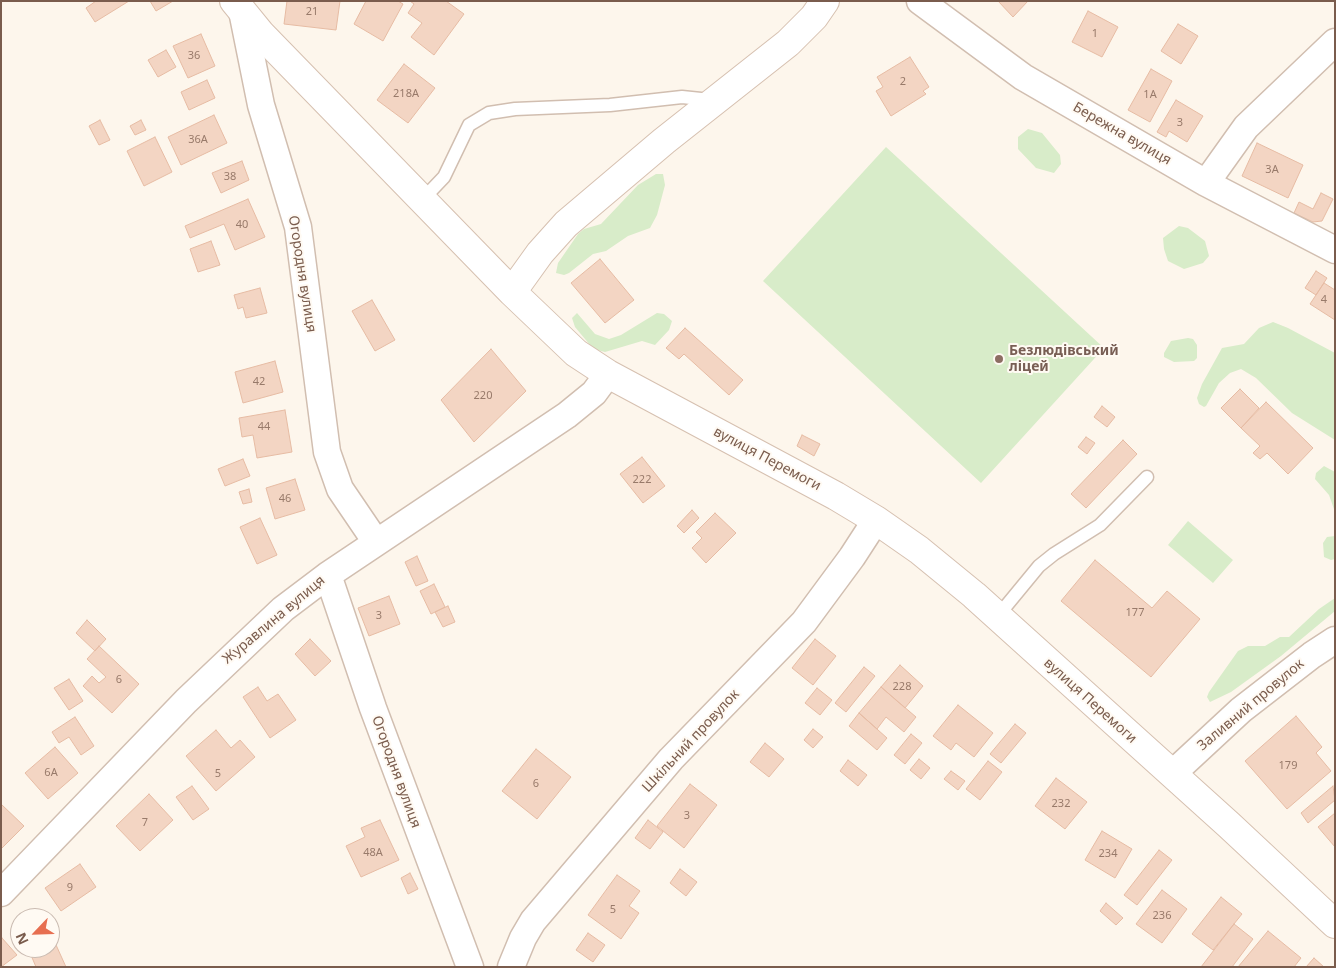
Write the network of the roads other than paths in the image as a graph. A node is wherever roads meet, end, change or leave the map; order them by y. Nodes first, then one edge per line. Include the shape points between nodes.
1 (825, 1) edge
2 (920, 1) edge
3 (238, 6) edge
4 (1335, 42) edge
5 (709, 105) junction
6 (1206, 183) junction
7 (423, 199) junction
8 (1335, 250) edge
9 (512, 292) junction
10 (608, 374) junction
11 (1147, 477) dead end
12 (876, 520) junction
13 (376, 542) junction
14 (328, 575) junction
15 (998, 617) junction
16 (1335, 640) edge
17 (1172, 774) junction
18 (1, 893) edge
19 (1335, 924) edge
20 (470, 967) edge
21 (511, 967) edge

1 - 5 street via 788,43
2 - 6 street, Бережна вулиця via 1023,77
3 - 7 street, вулиця Перемоги
3 - 13 street, Огородня вулиця via 261,105 298,227 327,452 340,489
4 - 6 street via 1251,122
5 - 7 lane via 701,99 682,97 489,113 469,125 444,177
5 - 9 street via 566,224
6 - 8 street, Бережна вулиця
7 - 9 street, вулиця Перемоги
9 - 10 street, вулиця Перемоги via 560,339
10 - 12 street, вулиця Перемоги
10 - 13 street, Журавлина вулиця via 594,393 567,415
11 - 15 lane via 1100,525 1039,566
12 - 15 street, вулиця Перемоги via 919,550
12 - 21 street, Шкільний провулок via 804,622 671,759 534,921
13 - 14 street, Журавлина вулиця
14 - 18 street, Журавлина вулиця via 222,664
14 - 20 street, Огородня вулиця via 373,708
15 - 17 street, вулиця Перемоги
16 - 17 street, Заливний провулок via 1241,710
17 - 19 street, вулиця Перемоги

